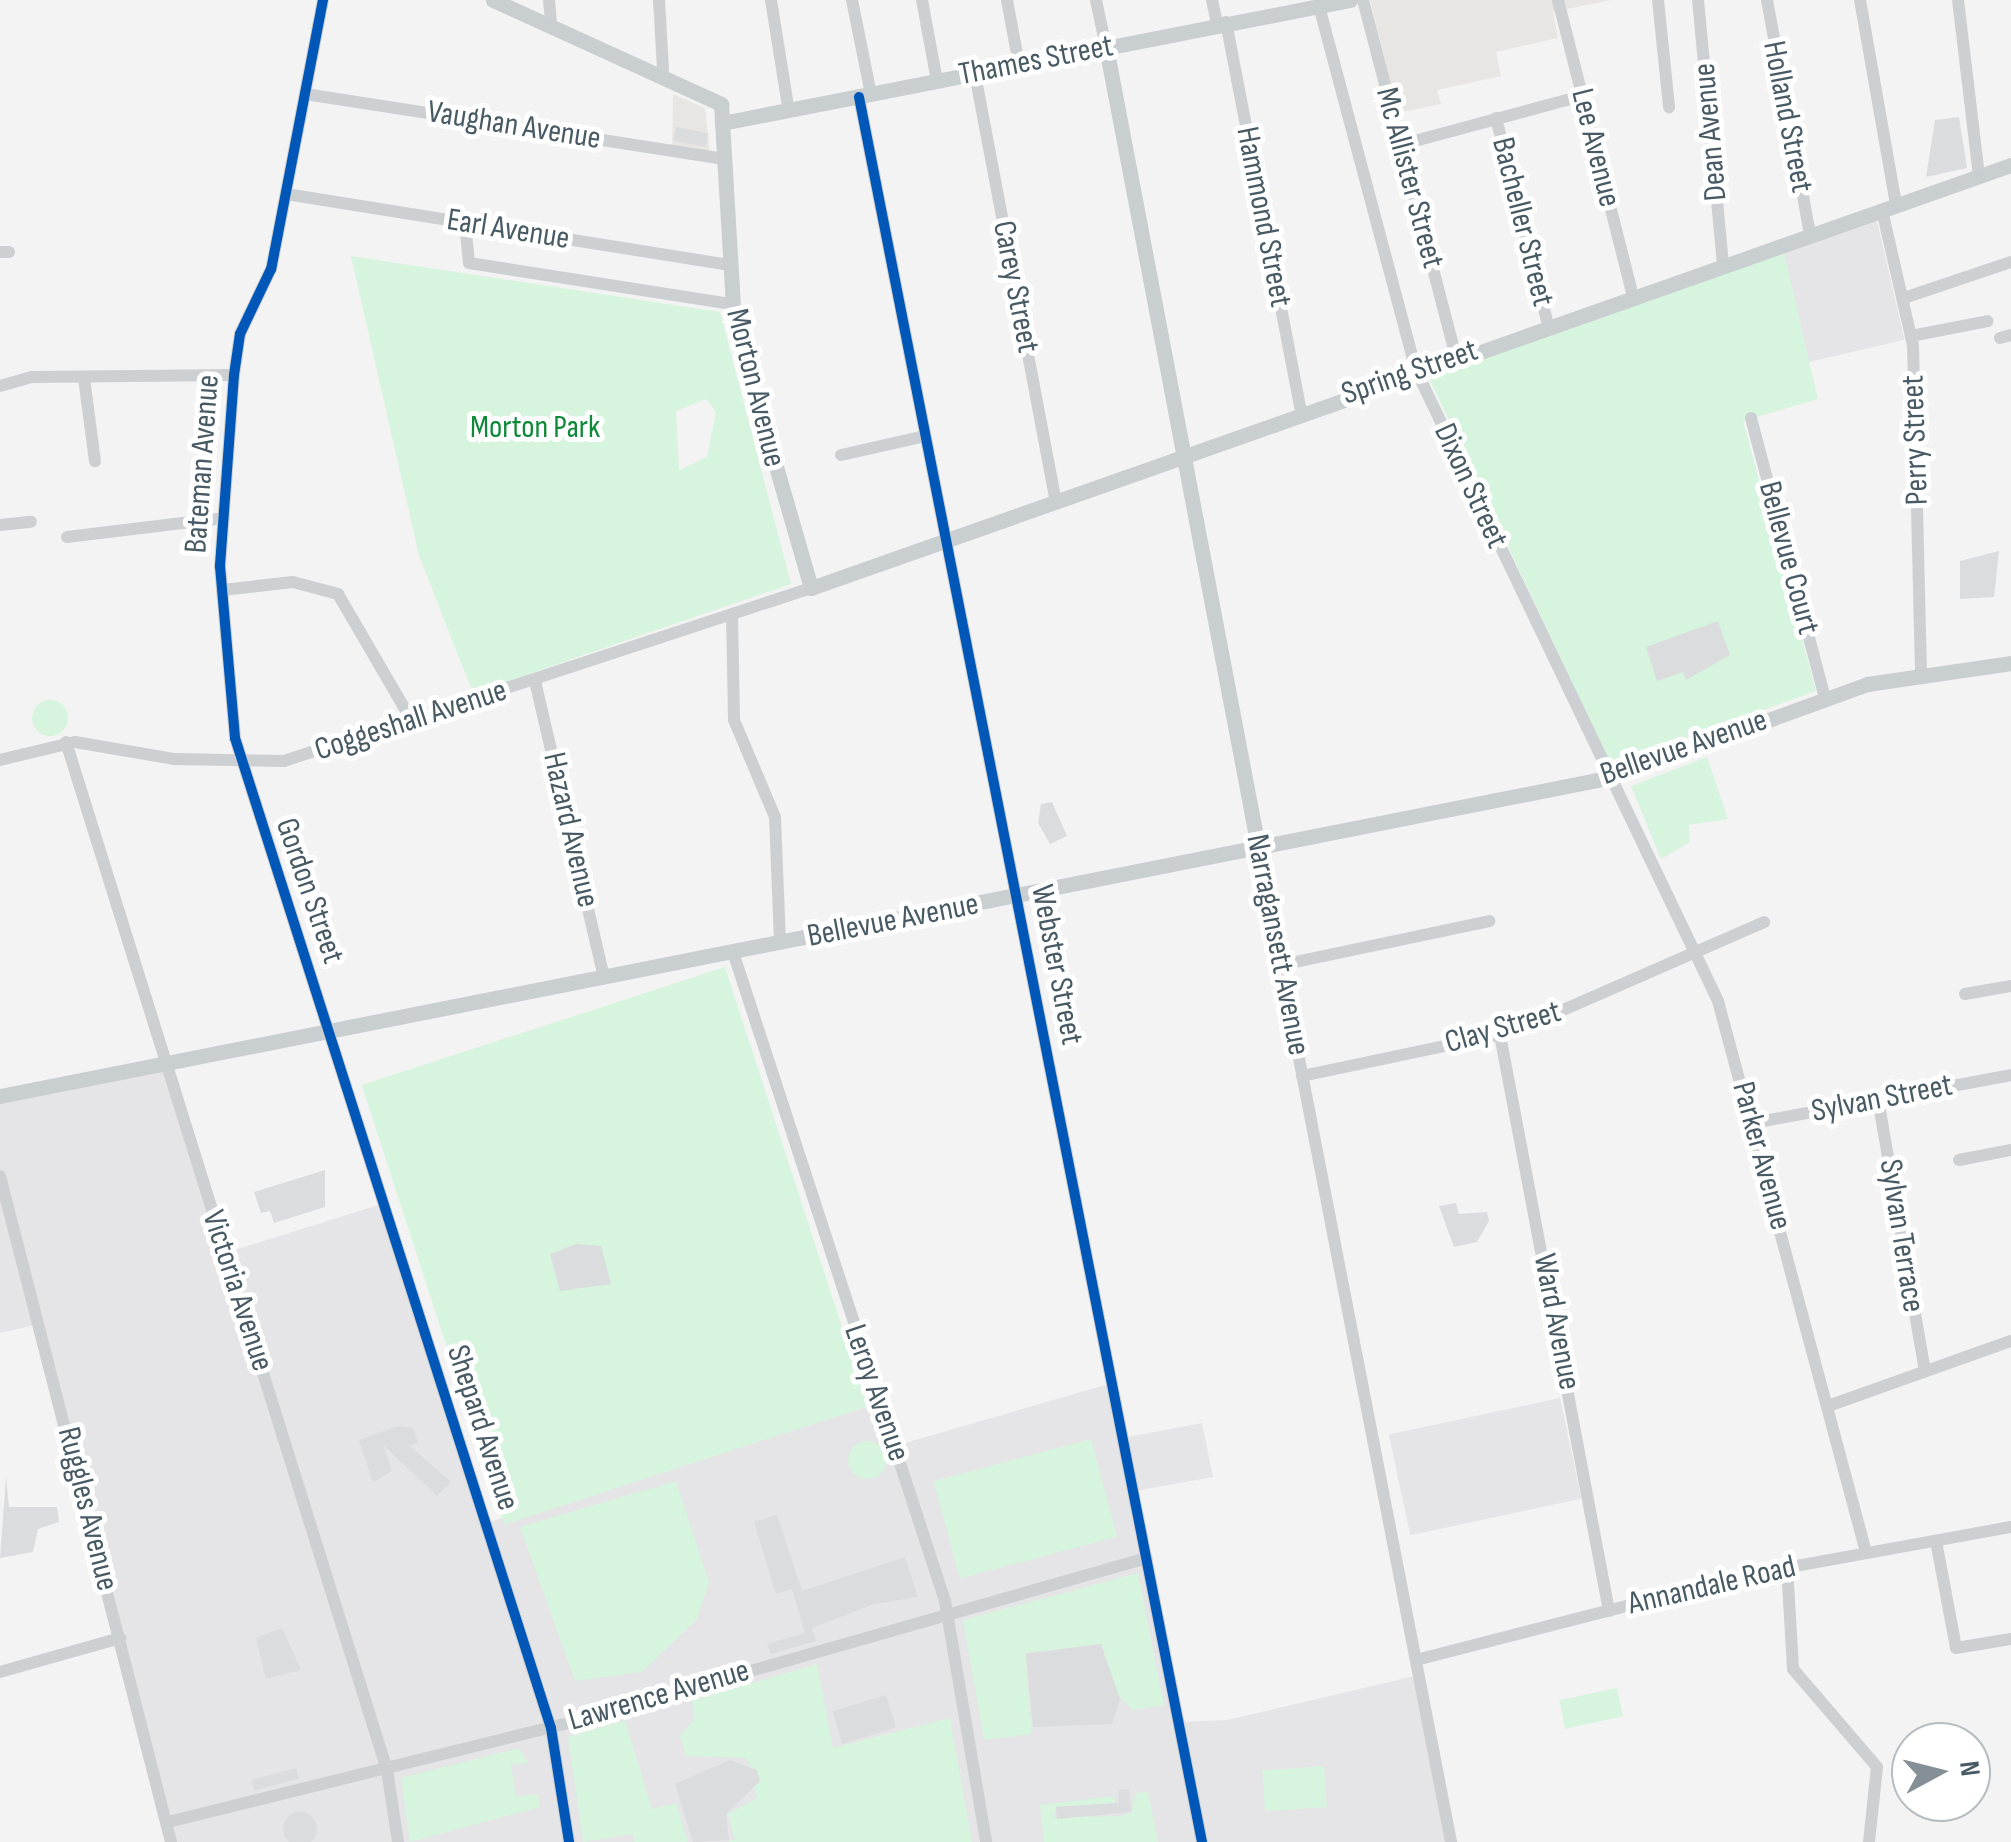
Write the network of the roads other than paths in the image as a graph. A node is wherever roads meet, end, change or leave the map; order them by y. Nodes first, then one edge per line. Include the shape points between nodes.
1 (323, 0) edge
2 (493, 0) edge
3 (550, 0) edge
4 (659, 0) edge
5 (771, 0) edge
6 (852, 0) edge
7 (922, 0) edge
8 (1007, 0) edge
9 (1096, 0) edge
10 (1212, 0) edge
11 (1350, 0) edge
12 (1362, 0) edge
13 (1558, 0) edge
14 (1658, 0) edge
15 (1698, 0) edge
16 (1766, 0) edge
17 (1860, 0) edge
18 (1958, 0) edge
19 (1308, 5) edge
20 (1222, 23) junction
21 (551, 24) junction
22 (1106, 48) junction
23 (1020, 65) junction
24 (663, 70) junction
25 (974, 74) junction
26 (938, 81) junction
27 (305, 94) junction
28 (865, 96) junction
29 (1582, 96) junction
30 (1669, 107) dead end
31 (789, 112) junction
32 (1496, 118) junction
33 (722, 124) junction
34 (1400, 145) junction
35 (723, 159) junction
36 (2011, 165) edge
37 (1979, 176) junction
38 (286, 194) junction
39 (1889, 207) junction
40 (465, 223) junction
41 (1810, 234) junction
42 (2011, 262) edge
43 (730, 265) junction
44 (1722, 265) junction
45 (1634, 296) junction
46 (1904, 298) junction
47 (732, 304) junction
48 (1988, 321) dead end
49 (1548, 324) junction
50 (1911, 336) junction
51 (1456, 356) junction
52 (1416, 370) junction
53 (234, 375) junction
54 (84, 378) junction
55 (0, 386) edge
56 (1300, 412) junction
57 (1752, 418) dead end
58 (925, 436) junction
59 (1181, 454) junction
60 (842, 455) dead end
61 (95, 462) dead end
62 (1056, 499) junction
63 (224, 518) junction
64 (31, 522) dead end
65 (0, 525) edge
66 (67, 537) dead end
67 (945, 539) junction
68 (811, 588) junction
69 (222, 590) junction
70 (732, 614) junction
71 (2011, 663) edge
72 (1921, 674) junction
73 (535, 682) junction
74 (1826, 699) junction
75 (412, 721) junction
76 (66, 742) junction
77 (0, 760) edge
78 (241, 763) junction
79 (1608, 778) junction
80 (1258, 848) junction
81 (1017, 896) junction
82 (1489, 921) dead end
83 (1764, 922) dead end
84 (780, 943) junction
85 (1692, 948) junction
86 (734, 952) junction
87 (1281, 965) junction
88 (604, 978) junction
89 (2011, 986) edge
90 (1965, 994) dead end
91 (331, 1034) junction
92 (1500, 1035) junction
93 (164, 1065) junction
94 (2011, 1075) edge
95 (1302, 1076) junction
96 (0, 1096) edge
97 (1878, 1100) junction
98 (1754, 1123) junction
99 (2011, 1150) edge
100 (1959, 1160) dead end
101 (0, 1176) edge
102 (2011, 1341) edge
103 (1924, 1371) junction
104 (1828, 1406) junction
105 (2011, 1528) edge
106 (1936, 1541) junction
107 (1866, 1552) junction
108 (1147, 1558) junction
109 (1788, 1567) junction
110 (948, 1611) junction
111 (1609, 1611) junction
112 (120, 1638) junction
113 (2011, 1639) edge
114 (1416, 1660) junction
115 (0, 1672) edge
116 (551, 1728) junction
117 (387, 1770) junction
118 (168, 1822) junction
119 (171, 1842) edge
120 (398, 1842) edge
121 (569, 1842) edge
122 (986, 1842) edge
123 (1202, 1842) edge
124 (1451, 1842) edge
125 (1870, 1842) edge

1 - 27 street, Bateman Avenue
2 - 21 main road
3 - 21 street
4 - 24 street
5 - 31 street
6 - 28 street, Webster Street
7 - 26 street
8 - 23 street
9 - 22 street
10 - 20 street, Hammond Street
11 - 19 main road, Thames Street
12 - 34 street, Mc Allister Street
13 - 29 street, Lee Avenue
14 - 30 street
15 - 44 street, Dean Avenue
16 - 41 street, Holland Street
17 - 39 street, Perry Street
18 - 37 street
19 - 20 main road, Thames Street
19 - 52 street, Dixon Street
20 - 22 main road, Thames Street
20 - 56 street, Hammond Street
21 - 24 main road
22 - 23 main road, Thames Street
22 - 59 main road, Narragansett Avenue
23 - 25 main road, Thames Street
24 - 33 main road via 711,92
25 - 26 main road, Thames Street
25 - 62 street, Carey Street
26 - 28 main road, Thames Street
27 - 35 street, Vaughan Avenue
27 - 38 street, Bateman Avenue
28 - 31 main road, Thames Street
28 - 58 street, Webster Street
29 - 32 street
29 - 45 street, Lee Avenue
31 - 33 main road, Thames Street
32 - 34 street
32 - 49 street, Bacheller Street
33 - 35 main road, Morton Avenue
34 - 51 street, Mc Allister Street
35 - 43 main road, Morton Avenue
36 - 37 main road, Spring Street
37 - 39 main road, Spring Street
38 - 40 street, Earl Avenue
38 - 53 street, Bateman Avenue via 271,269 240,334
39 - 41 main road, Spring Street
39 - 46 street, Perry Street
40 - 43 street, Earl Avenue
40 - 47 street via 468,263
41 - 44 main road, Spring Street
42 - 46 street
43 - 47 main road, Morton Avenue
44 - 45 main road, Spring Street
45 - 49 main road, Spring Street
46 - 50 street, Perry Street
47 - 68 main road, Morton Avenue
48 - 50 street
49 - 51 main road, Spring Street
50 - 72 street, Perry Street
51 - 52 main road, Spring Street
52 - 56 main road, Spring Street
52 - 79 street, Dixon Street
53 - 54 street
53 - 63 street, Bateman Avenue
54 - 55 street
54 - 61 street
56 - 59 main road, Spring Street
57 - 74 street, Bellevue Court
58 - 60 street
58 - 67 street, Webster Street
59 - 62 main road, Spring Street
59 - 80 main road, Narragansett Avenue
62 - 67 main road, Spring Street
63 - 66 street
63 - 69 street, Bateman Avenue
64 - 65 street
67 - 68 main road, Spring Street
67 - 81 street, Webster Street
68 - 70 street, Coggeshall Avenue
69 - 75 street via 293,582 338,594
69 - 78 street, Bateman Avenue
70 - 73 street, Coggeshall Avenue
70 - 84 street via 734,720 775,817
71 - 72 main road, Bellevue Avenue
72 - 74 main road, Bellevue Avenue
73 - 75 street, Coggeshall Avenue
73 - 88 street, Hazard Avenue
74 - 79 main road, Bellevue Avenue
75 - 78 street, Coggeshall Avenue via 284,761
76 - 77 street, Coggeshall Avenue
76 - 78 street, Coggeshall Avenue
76 - 93 street, Victoria Avenue
78 - 91 street, Gordon Street
79 - 80 main road, Bellevue Avenue
79 - 85 street, Parker Avenue
80 - 81 main road, Bellevue Avenue
80 - 87 street, Narragansett Avenue
81 - 84 main road, Bellevue Avenue
81 - 108 street, Webster Street
82 - 87 street
83 - 85 street, Clay Street
84 - 86 main road, Bellevue Avenue
85 - 92 street, Clay Street
85 - 98 street, Parker Avenue via 1718,1001
86 - 88 main road, Bellevue Avenue
86 - 110 street, Leroy Avenue
87 - 95 street, Narragansett Avenue
88 - 91 main road, Bellevue Avenue
89 - 90 street
91 - 93 main road, Bellevue Avenue
91 - 116 street, Shepard Avenue
92 - 95 street, Clay Street
92 - 111 street, Ward Avenue
93 - 96 main road, Bellevue Avenue
93 - 117 street, Victoria Avenue
94 - 97 street, Sylvan Street
95 - 114 street, Narragansett Avenue
97 - 98 street, Sylvan Street
97 - 103 street, Sylvan Terrace
98 - 104 street, Parker Avenue
99 - 100 street
101 - 112 street, Ruggles Avenue
102 - 103 street
103 - 104 street
104 - 107 street, Parker Avenue
105 - 106 street, Annandale Road
106 - 107 street, Annandale Road
106 - 113 street via 1956,1648
107 - 109 street, Annandale Road
108 - 110 street, Lawrence Avenue
108 - 123 street, Webster Street
109 - 111 street, Annandale Road
109 - 125 street via 1794,1669 1877,1767
110 - 116 street, Lawrence Avenue
110 - 122 street, Leroy Avenue
111 - 114 street, Annandale Road
112 - 115 street
112 - 118 street, Ruggles Avenue
114 - 124 street, Narragansett Avenue
116 - 117 street, Lawrence Avenue
116 - 121 street, Shepard Avenue
117 - 118 street, Lawrence Avenue
117 - 120 street, Victoria Avenue
118 - 119 street, Ruggles Avenue

